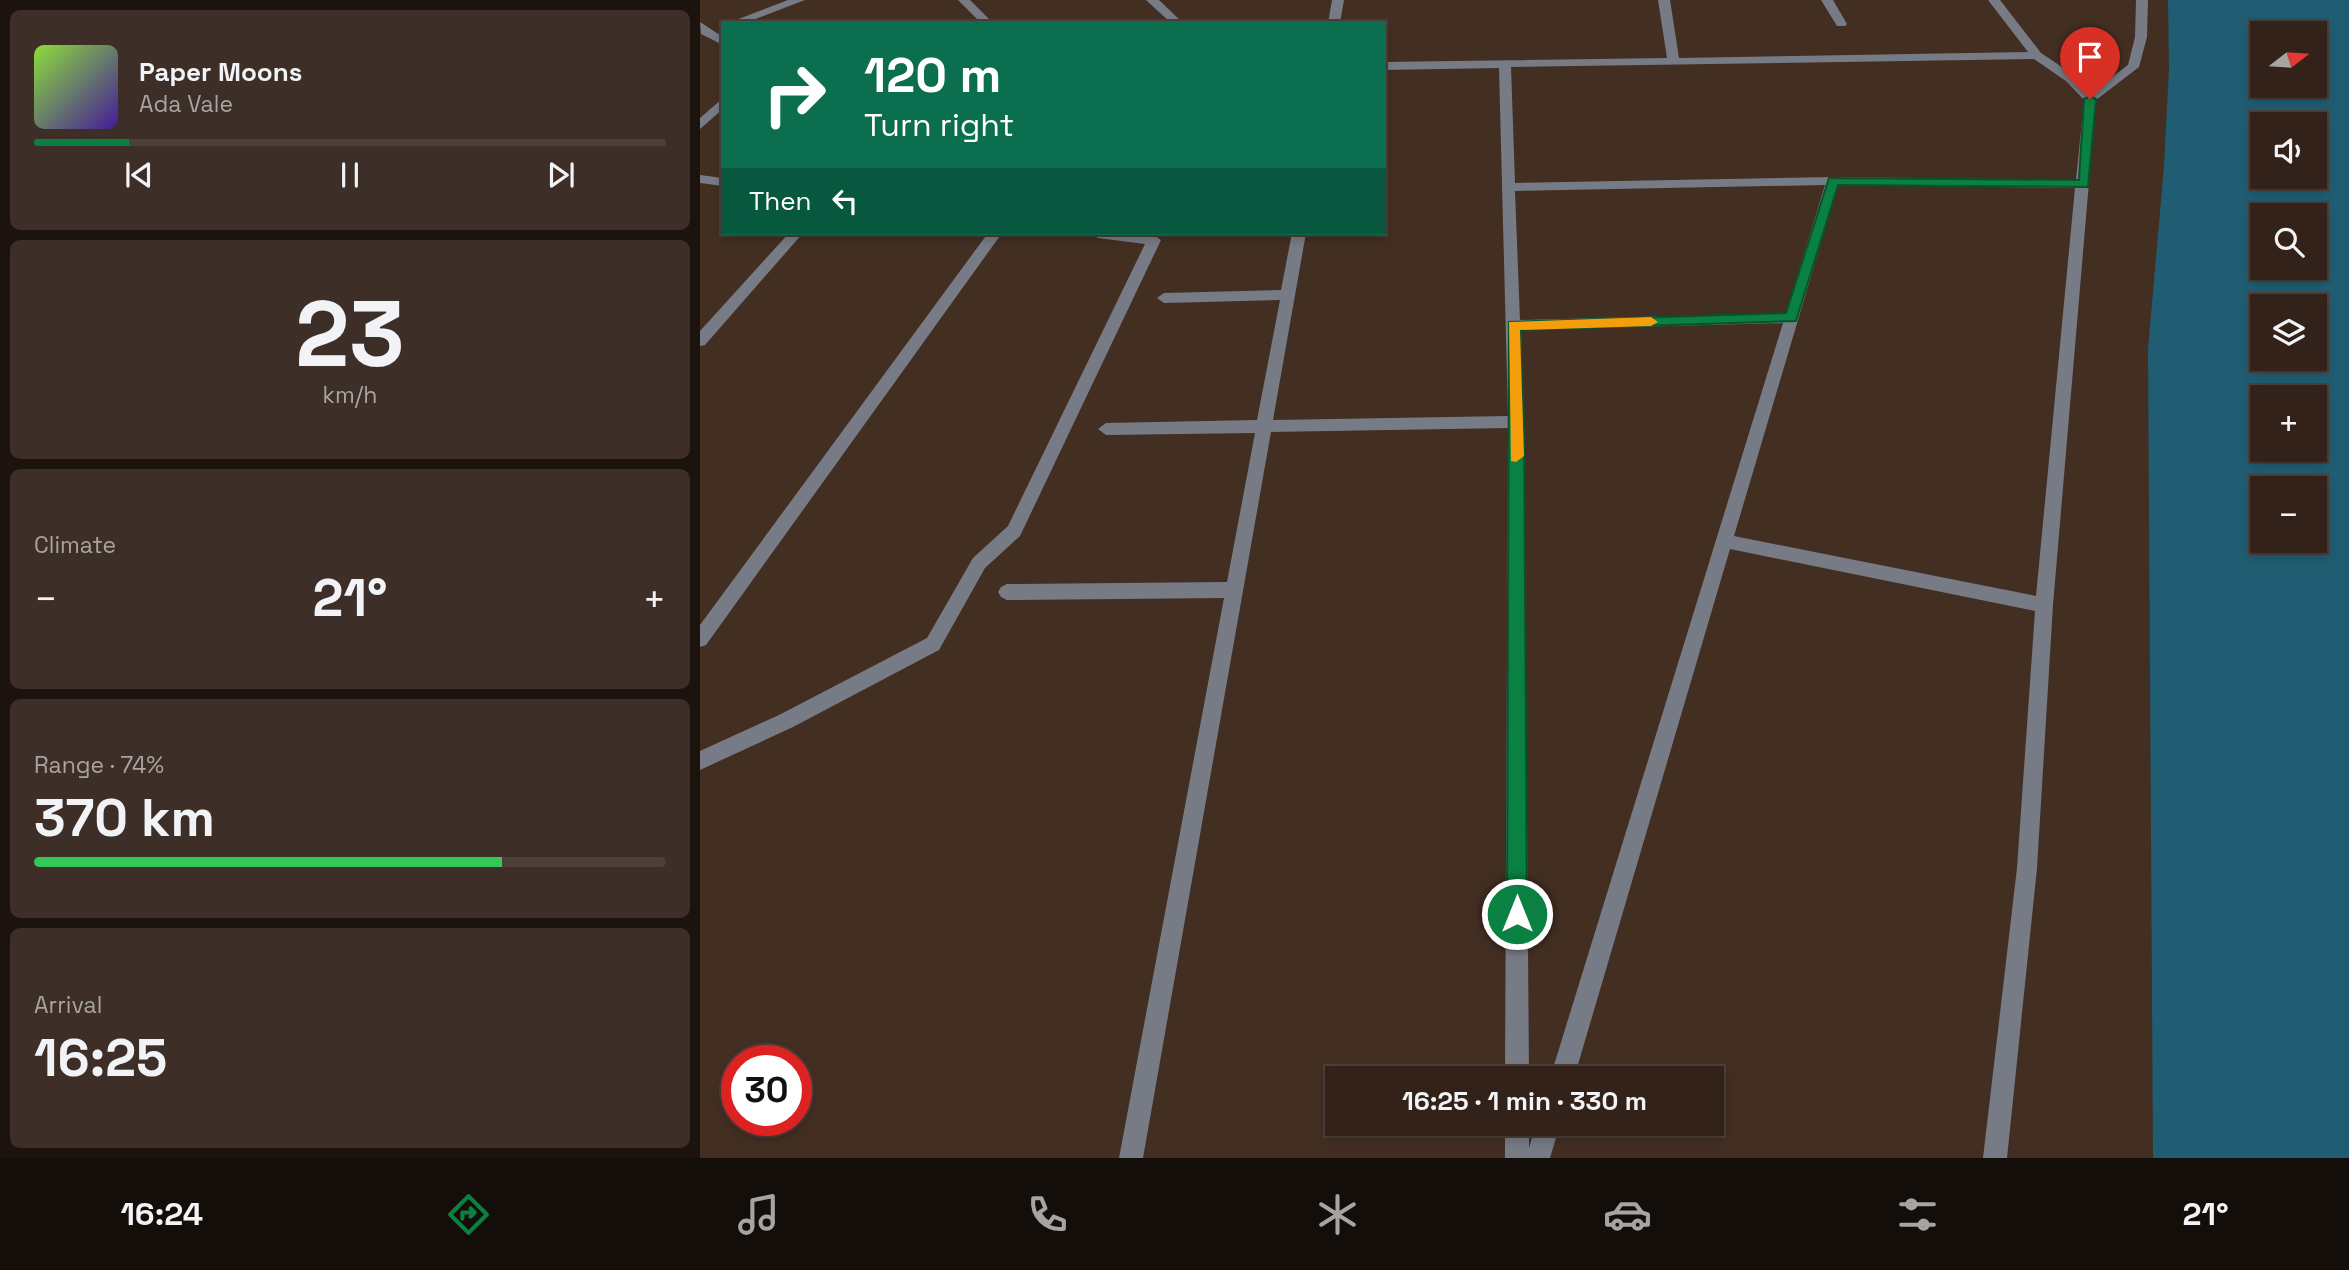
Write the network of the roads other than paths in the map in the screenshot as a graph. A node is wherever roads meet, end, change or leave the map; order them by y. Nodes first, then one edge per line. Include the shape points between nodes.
1 (799, 0) edge
2 (964, 0) edge
3 (1152, 0) edge
4 (1338, 0) edge
5 (1664, 0) edge
6 (1827, 0) edge
7 (1994, 0) edge
8 (2142, 0) edge
9 (739, 21) edge
10 (986, 21) edge
11 (1176, 21) edge
12 (1334, 21) edge
13 (1841, 24) dead end
14 (721, 26) edge
15 (703, 29) edge
16 (721, 41) edge
17 (2037, 55) junction
18 (1673, 60) junction
19 (1505, 64) junction
20 (1386, 66) edge
21 (2090, 99) junction
22 (721, 104) edge
23 (700, 125) edge
24 (700, 179) edge
25 (1833, 181) junction
26 (721, 182) edge
27 (2084, 184) junction
28 (1509, 187) junction
29 (794, 235) edge
30 (994, 235) edge
31 (1114, 235) edge
32 (1299, 235) edge
33 (1289, 295) junction
34 (1164, 298) dead end
35 (1791, 318) junction
36 (1513, 326) junction
37 (700, 341) edge
38 (1516, 422) junction
39 (1265, 426) junction
40 (1106, 429) dead end
41 (1724, 541) junction
42 (1235, 590) junction
43 (1007, 592) dead end
44 (2044, 606) junction
45 (700, 639) edge
46 (700, 761) edge
47 (1517, 1066) edge
48 (1566, 1066) edge
49 (1517, 1136) edge
50 (1544, 1136) edge
51 (1131, 1158) edge
52 (1517, 1158) edge
53 (1538, 1158) edge
54 (1995, 1158) edge

1 - 9 street
2 - 10 street
3 - 11 street
4 - 12 street
5 - 18 street
6 - 13 street
7 - 17 street
8 - 21 street via 2141,37 2133,67
14 - 15 street
15 - 16 street
17 - 18 street
17 - 21 street
18 - 19 street
19 - 20 street
19 - 28 street
21 - 27 street
22 - 23 street
24 - 26 street
25 - 27 street
25 - 28 street
25 - 35 street
27 - 44 street
28 - 36 street
29 - 37 street
30 - 45 street
31 - 46 street via 1154,240 1014,531 979,563 933,644
32 - 33 street
33 - 34 street
33 - 39 street
35 - 36 street
35 - 41 street
36 - 38 street
38 - 39 street
38 - 47 street
39 - 40 street
39 - 42 street
41 - 44 street
41 - 48 street
42 - 43 street
42 - 51 street
44 - 54 street via 2026,868
49 - 52 street
50 - 53 street

